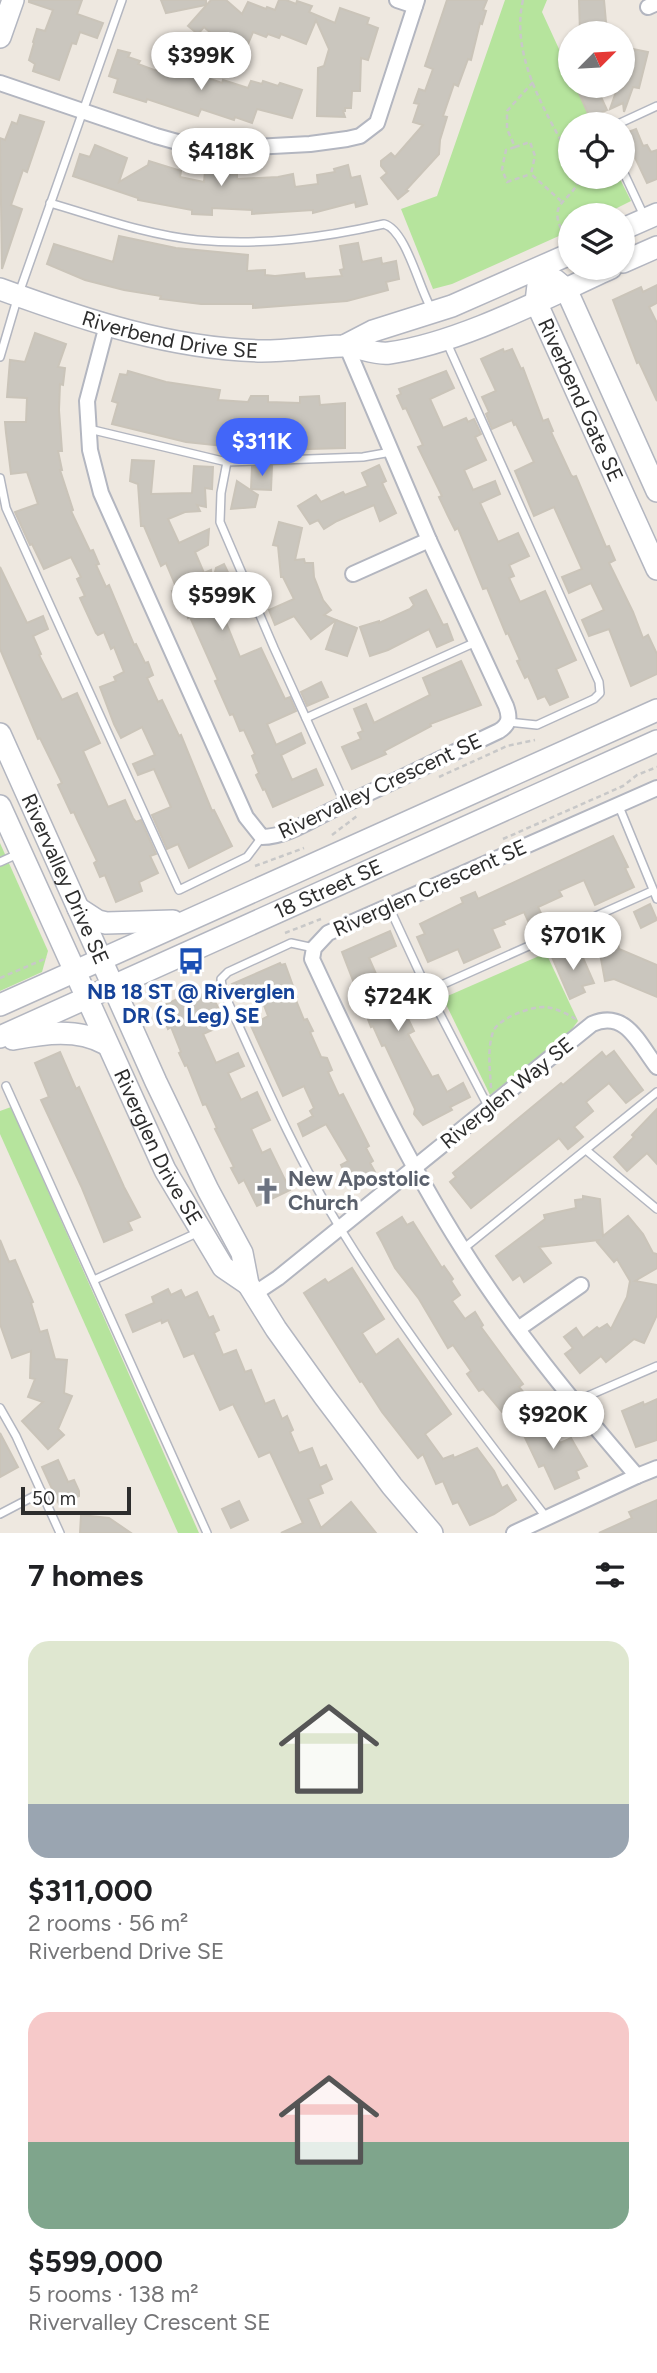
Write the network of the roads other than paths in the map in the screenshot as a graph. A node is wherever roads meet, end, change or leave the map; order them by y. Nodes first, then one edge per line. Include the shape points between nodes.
1 (13, 0) edge
2 (122, 0) edge
3 (397, 0) edge
4 (416, 3) edge
5 (0, 37) edge
6 (0, 83) edge
7 (657, 106) edge
8 (83, 111) junction
9 (635, 116) edge
10 (634, 189) edge
11 (50, 203) junction
12 (651, 217) edge
13 (657, 247) edge
14 (558, 256) edge
15 (635, 257) edge
16 (540, 268) junction
17 (585, 280) edge
18 (566, 289) junction
19 (9, 293) edge
20 (536, 302) junction
21 (433, 312) junction
22 (107, 326) junction
23 (445, 339) junction
24 (346, 345) junction
25 (0, 357) edge
26 (88, 429) junction
27 (391, 452) junction
28 (227, 462) junction
29 (0, 478) edge
30 (657, 491) edge
31 (429, 540) junction
32 (657, 569) edge
33 (352, 574) dead end
34 (476, 642) junction
35 (657, 710) edge
36 (306, 718) junction
37 (508, 722) junction
38 (0, 734) edge
39 (652, 745) edge
40 (657, 788) edge
41 (345, 804) junction
42 (618, 804) junction
43 (0, 806) edge
44 (262, 837) junction
45 (20, 852) junction
46 (0, 862) edge
47 (652, 891) junction
48 (657, 899) edge
49 (389, 906) junction
50 (78, 908) junction
51 (189, 920) junction
52 (314, 948) junction
53 (102, 958) junction
54 (74, 971) junction
55 (114, 986) junction
56 (428, 991) junction
57 (86, 998) junction
58 (0, 1004) edge
59 (0, 1039) edge
60 (106, 1044) junction
61 (657, 1067) edge
62 (6, 1086) dead end
63 (657, 1092) edge
64 (489, 1108) junction
65 (586, 1150) junction
66 (414, 1167) junction
67 (657, 1209) edge
68 (340, 1228) junction
69 (200, 1231) junction
70 (463, 1250) junction
71 (94, 1280) junction
72 (581, 1285) dead end
73 (251, 1289) junction
74 (518, 1329) junction
75 (657, 1366) edge
76 (573, 1403) junction
77 (0, 1408) edge
78 (657, 1468) edge
79 (636, 1476) junction
80 (42, 1492) junction
81 (0, 1514) edge
82 (546, 1517) junction
83 (60, 1533) edge
84 (207, 1533) edge
85 (432, 1533) edge
86 (514, 1533) edge

1 - 5 street
2 - 8 lane
3 - 4 street
4 - 8 street via 382,113 360,136 262,147 188,145
6 - 8 street
7 - 9 lane
8 - 11 lane
10 - 12 lane
11 - 19 lane
11 - 21 lane via 194,240 261,243 392,226
13 - 15 street
14 - 16 street, Riverbend Drive SE
16 - 18 street, Riverbend Gate SE
16 - 20 street, Riverbend Gate SE
16 - 21 street, Riverbend Drive SE
17 - 18 street, Riverbend Drive SE
18 - 20 street, Riverbend Drive SE
18 - 30 street, Riverbend Gate SE
19 - 22 street, Riverbend Drive SE
19 - 25 lane
20 - 23 street, Riverbend Drive SE
20 - 32 street, Riverbend Gate SE
21 - 24 street, Riverbend Drive SE via 373,331
22 - 24 street, Riverbend Drive SE via 224,349
22 - 26 street, Rivervalley Crescent SE via 87,401
23 - 24 street, Riverbend Drive SE via 386,354
23 - 37 lane via 599,682 600,694 594,699 537,725
24 - 27 street
26 - 28 lane
26 - 44 street, Rivervalley Crescent SE via 101,493 115,526 246,817
27 - 28 lane
27 - 31 street
28 - 36 lane via 220,522
29 - 44 lane via 6,508 179,890 247,857
31 - 33 street
31 - 34 street
34 - 36 lane
34 - 37 street via 506,706
35 - 51 street, 18 Street SE
36 - 41 lane
37 - 41 street, Rivervalley Crescent SE via 499,731
38 - 50 street, Rivervalley Drive SE
39 - 55 street, 18 Street SE
40 - 42 street, Riverglen Crescent SE
41 - 44 street, Rivervalley Crescent SE via 285,832
42 - 47 lane
42 - 49 street, Riverglen Crescent SE
43 - 45 street, Rivervalley Drive SE
45 - 46 lane
45 - 54 street, Rivervalley Drive SE
47 - 48 lane
47 - 56 lane
49 - 52 street, Riverglen Crescent SE via 328,933
49 - 56 lane
50 - 51 street via 106,923
50 - 53 street, Rivervalley Drive SE
51 - 53 street, 18 Street SE
52 - 66 street, Riverglen Crescent SE via 312,959
52 - 68 lane via 291,943 221,979 260,1071
53 - 54 street, 18 Street SE
53 - 55 street, Rivervalley Drive SE
54 - 57 street, Rivervalley Drive SE
54 - 58 street, 18 Street SE
55 - 57 street, 18 Street SE
55 - 73 street, Riverglen Drive SE via 191,1155 242,1253
56 - 64 lane
57 - 59 street, 18 Street SE
57 - 60 street, Riverglen Drive SE
59 - 60 street via 62,1033 94,1037
60 - 69 street, Riverglen Drive SE
61 - 64 street, Riverglen Way SE via 624,1024 609,1019 585,1029
62 - 71 lane
63 - 65 lane
64 - 66 street, Riverglen Way SE
65 - 67 lane
65 - 70 lane
66 - 68 street, Riverglen Way SE
66 - 70 street, Riverglen Crescent SE
68 - 73 street, Riverglen Way SE via 278,1278
68 - 82 lane via 437,1376
69 - 71 lane
69 - 73 street, Riverglen Drive SE via 223,1267
70 - 74 street, Riverglen Crescent SE
71 - 84 lane
72 - 74 street
73 - 85 street, Riverglen Drive SE via 324,1396
74 - 76 street, Riverglen Crescent SE
75 - 76 lane
76 - 79 street, Riverglen Crescent SE
77 - 80 lane
78 - 79 street
79 - 82 street
80 - 81 lane
80 - 83 lane
82 - 86 street

